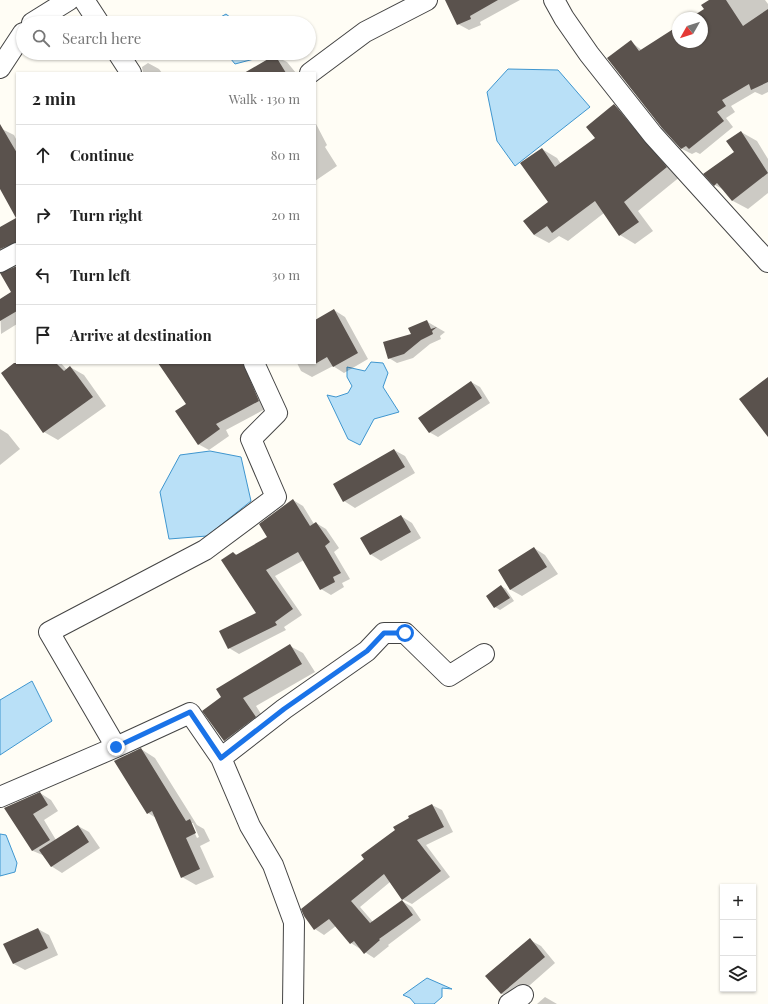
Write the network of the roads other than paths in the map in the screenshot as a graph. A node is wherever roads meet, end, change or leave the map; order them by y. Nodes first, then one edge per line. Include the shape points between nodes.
1 (69, 0) edge
2 (84, 0) edge
3 (427, 0) edge
4 (554, 0) edge
5 (43, 16) edge
6 (94, 16) edge
7 (16, 44) edge
8 (123, 60) edge
9 (0, 68) edge
10 (130, 72) edge
11 (311, 72) edge
12 (16, 254) edge
13 (0, 262) edge
14 (768, 262) edge
15 (254, 364) edge
16 (484, 654) dead end
17 (116, 747) junction
18 (221, 758) junction
19 (0, 796) edge
20 (292, 1004) edge

1 - 5 street
2 - 6 street
3 - 11 street via 365,32
4 - 14 street via 590,54 653,135
7 - 9 street
8 - 10 street
12 - 13 street
15 - 17 street via 277,414 251,439 276,497 206,550 49,632
16 - 18 street via 449,676 405,633 384,633 367,651 284,709
17 - 18 street via 190,712
17 - 19 street
18 - 20 street via 250,826 273,865 294,922

